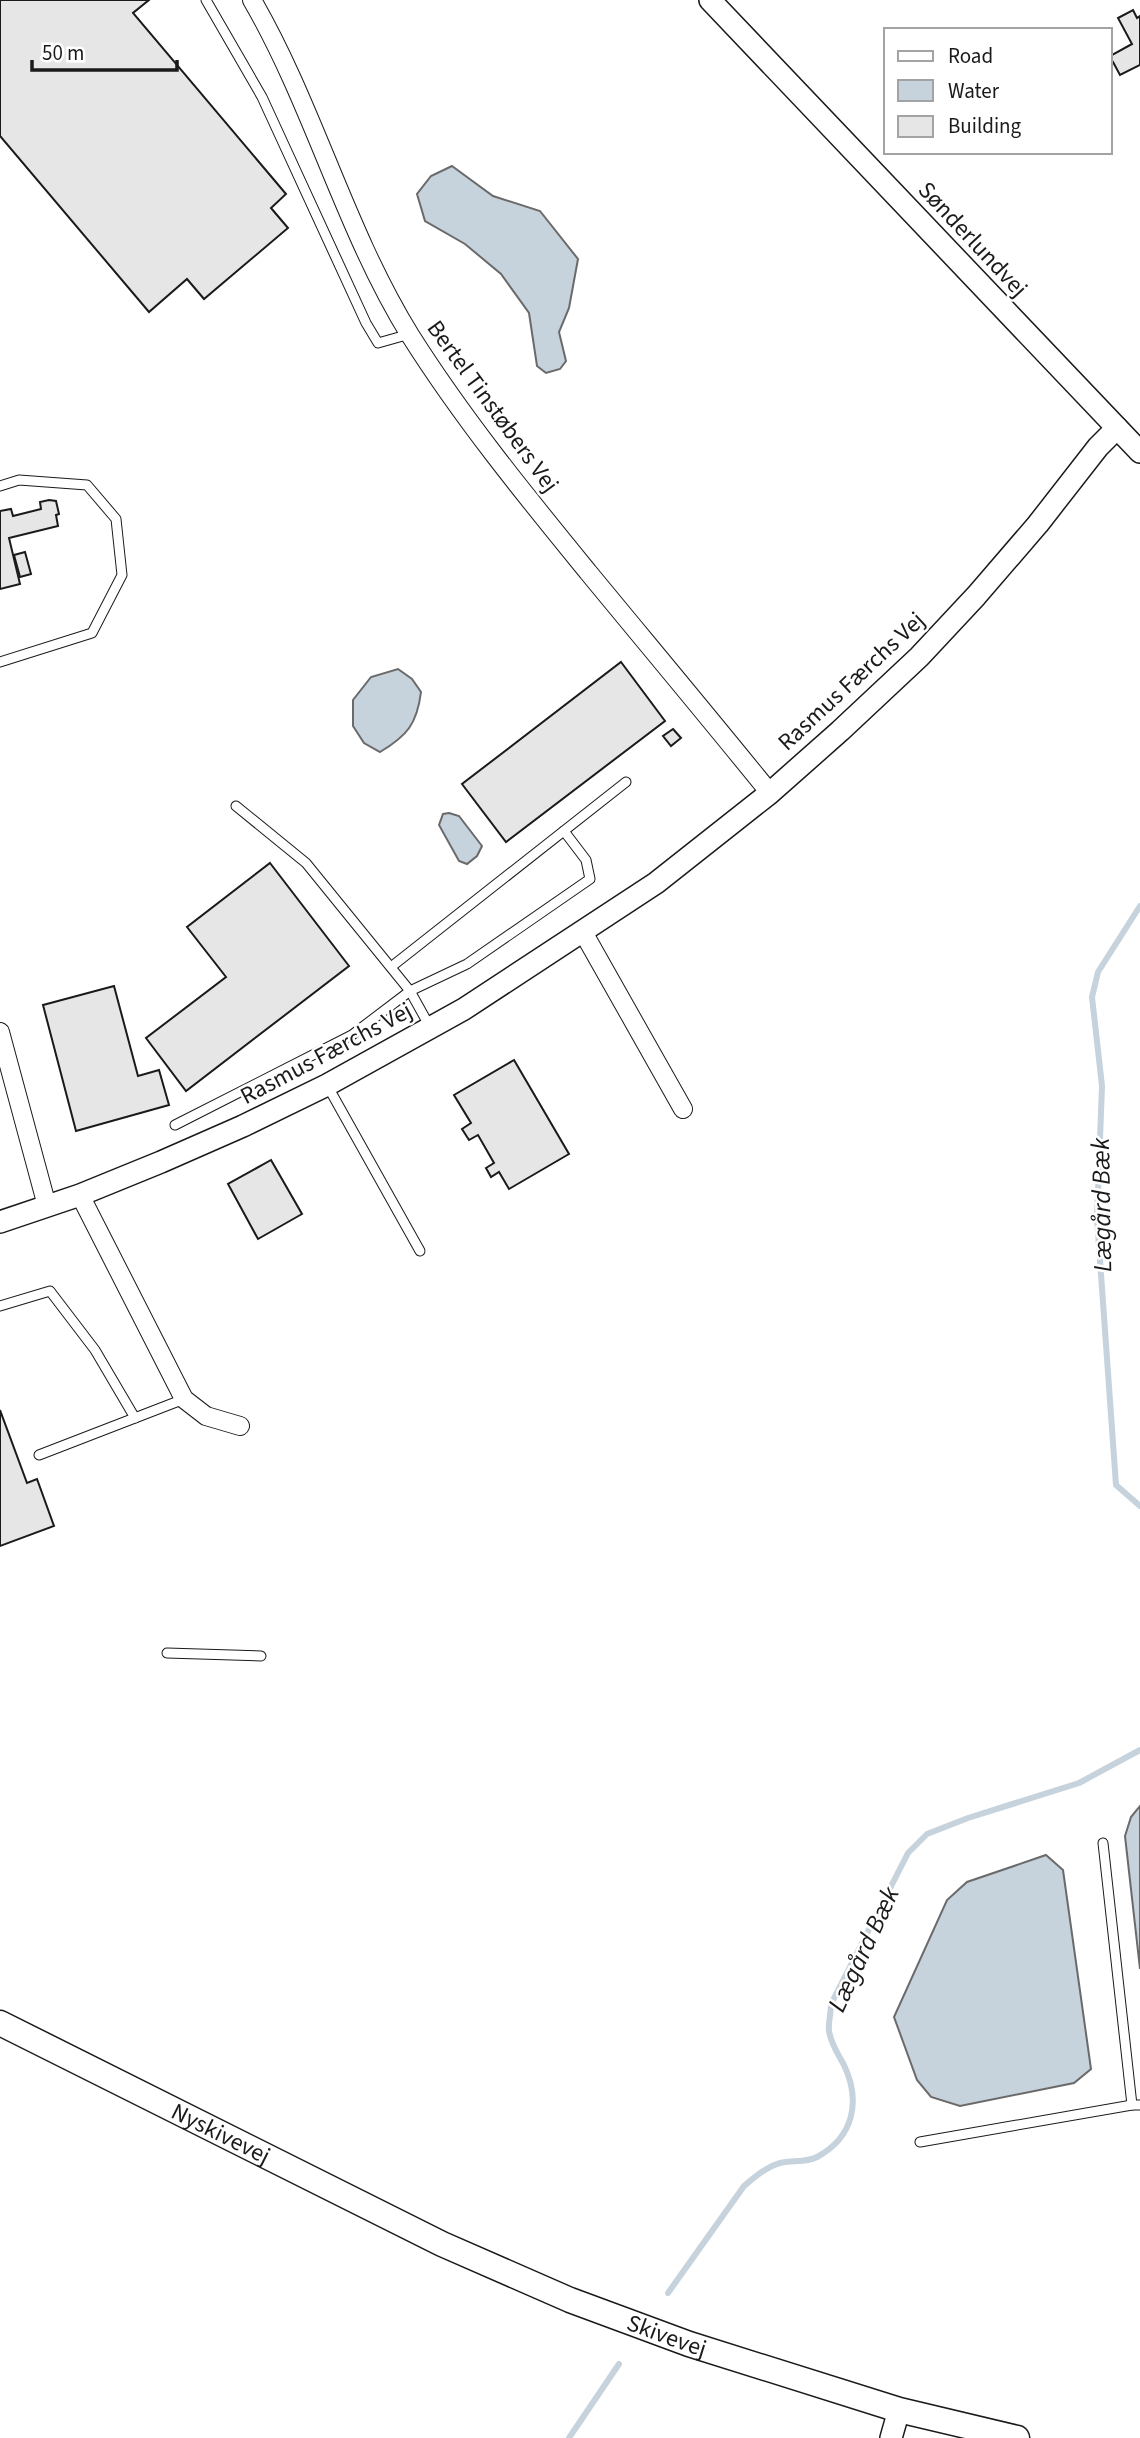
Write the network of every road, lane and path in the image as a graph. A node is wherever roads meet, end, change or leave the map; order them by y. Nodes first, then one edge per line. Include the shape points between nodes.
1 (206, 0) edge
2 (252, 0) edge
3 (710, 0) edge
4 (410, 334) junction
5 (1117, 428) junction
6 (1140, 452) edge
7 (0, 486) edge
8 (0, 662) edge
9 (626, 782) dead end
10 (770, 793) junction
11 (236, 806) dead end
12 (564, 831) junction
13 (583, 932) junction
14 (391, 967) junction
15 (410, 991) junction
16 (430, 1027) junction
17 (0, 1032) edge
18 (327, 1085) junction
19 (683, 1109) dead end
20 (175, 1125) dead end
21 (80, 1195) junction
22 (47, 1206) junction
23 (0, 1222) edge
24 (420, 1251) dead end
25 (0, 1306) edge
26 (184, 1399) junction
27 (135, 1418) junction
28 (240, 1426) dead end
29 (40, 1455) dead end
30 (167, 1653) dead end
31 (261, 1656) dead end
32 (1103, 1843) dead end
33 (0, 2023) edge
34 (1136, 2105) edge
35 (920, 2141) dead end
36 (442, 2244) joint
37 (899, 2410) junction
38 (891, 2438) edge
39 (1017, 2438) edge

1 - 4 lane via 262,97 378,343
2 - 4 street, Bertel Tinstøbers Vej via 354,224
3 - 5 street, Sønderlundvej
4 - 10 street, Bertel Tinstøbers Vej via 516,484
5 - 6 street, Sønderlundvej
5 - 10 street, Rasmus Færchs Vej via 919,657
7 - 8 lane via 19,480 87,485 116,519 122,575 92,633
9 - 12 lane
10 - 13 street, Rasmus Færchs Vej via 656,883
11 - 14 lane via 306,863
12 - 14 lane
12 - 15 lane via 586,860 590,878 467,964
13 - 16 street, Rasmus Færchs Vej
13 - 19 street
14 - 15 lane
15 - 16 lane
15 - 20 lane via 352,1035
16 - 18 street, Rasmus Færchs Vej
17 - 22 street
18 - 21 street, Rasmus Færchs Vej
18 - 24 lane
21 - 22 street, Rasmus Færchs Vej
21 - 26 street
22 - 23 street, Rasmus Færchs Vej
25 - 27 lane via 50,1291 95,1350
26 - 27 lane
26 - 28 street via 206,1416
27 - 29 lane
30 - 31 lane
32 - 34 lane
33 - 36 main road, Nyskivevej
34 - 35 lane
36 - 37 main road, Skivevej via 570,2300 689,2344
37 - 38 street
37 - 39 main road, Skivevej

